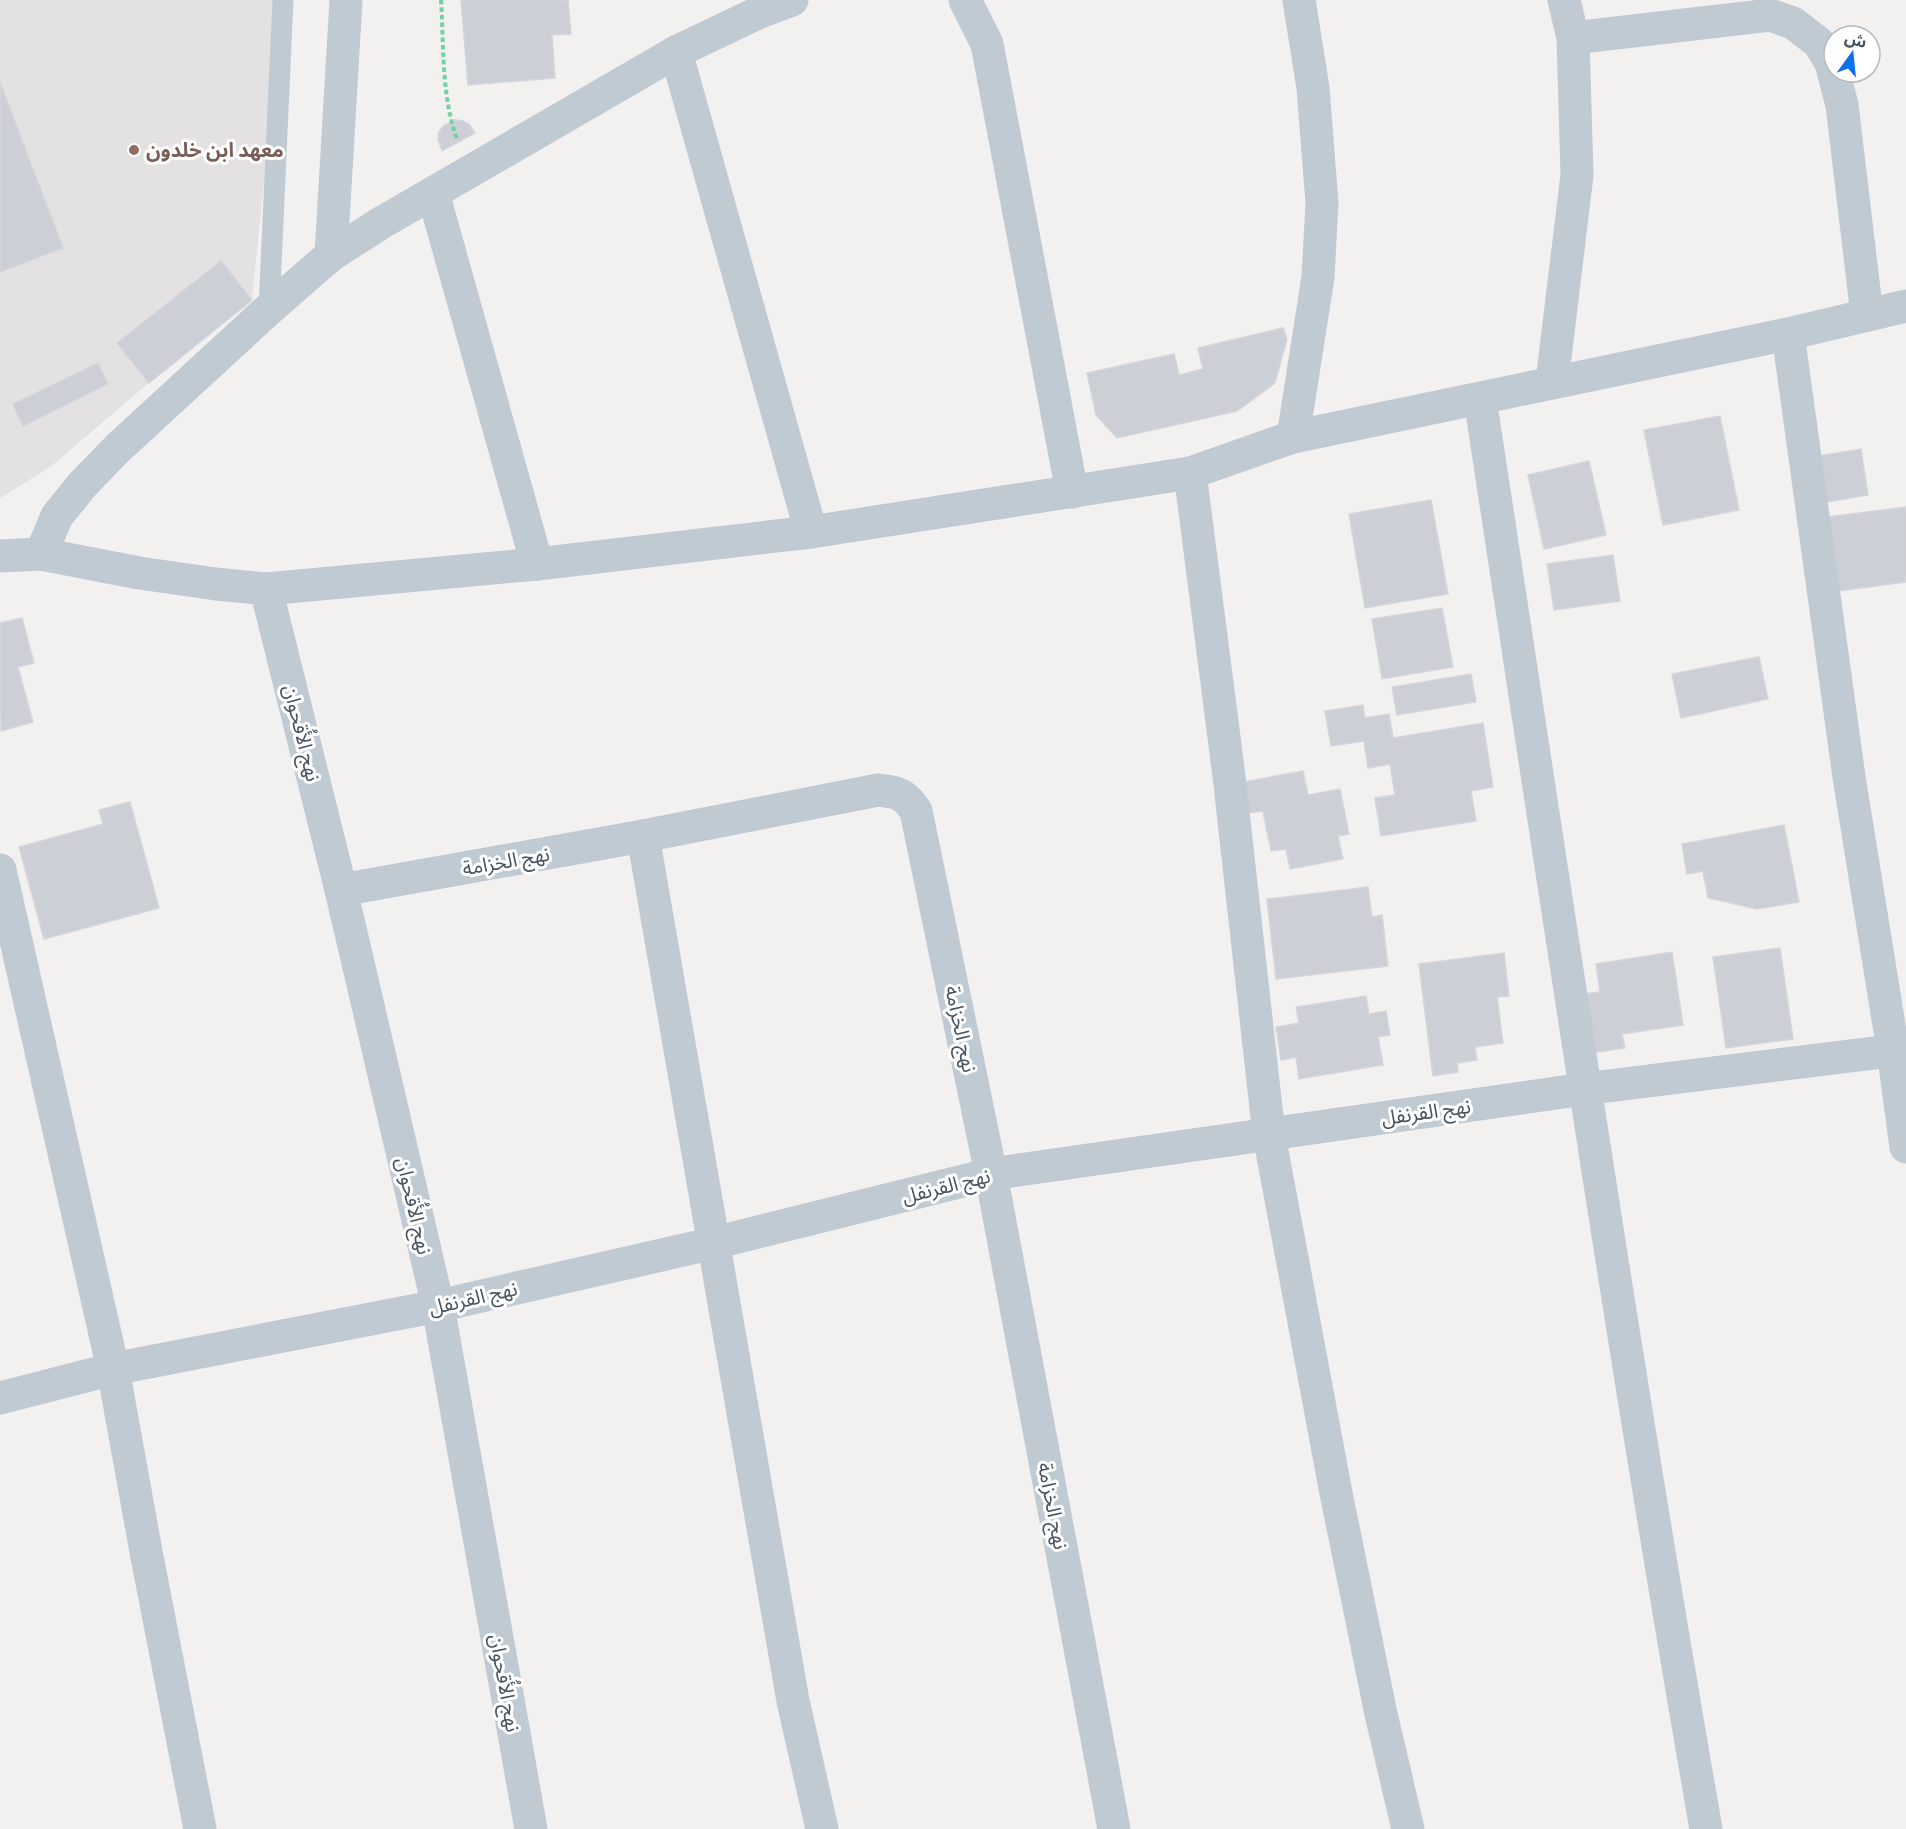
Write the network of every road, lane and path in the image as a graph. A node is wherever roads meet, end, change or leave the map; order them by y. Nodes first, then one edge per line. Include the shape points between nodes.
1 (283, 0) edge
2 (346, 0) edge
3 (441, 0) edge
4 (792, 0) edge
5 (965, 0) edge
6 (1299, 0) edge
7 (1564, 0) edge
8 (1573, 38) junction
9 (676, 52) junction
10 (469, 172) junction
11 (433, 192) junction
12 (332, 255) junction
13 (1906, 306) edge
14 (269, 309) junction
15 (1867, 315) junction
16 (1788, 334) junction
17 (1552, 382) junction
18 (1480, 399) junction
19 (1293, 437) junction
20 (1190, 473) junction
21 (1072, 492) junction
22 (811, 532) junction
23 (41, 554) junction
24 (0, 556) edge
25 (537, 564) junction
26 (266, 590) junction
27 (643, 836) junction
28 (0, 870) edge
29 (341, 890) junction
30 (1899, 1050) edge
31 (1584, 1089) junction
32 (1269, 1135) junction
33 (1906, 1147) edge
34 (991, 1174) junction
35 (714, 1244) junction
36 (438, 1306) junction
37 (113, 1369) junction
38 (0, 1398) edge
39 (200, 1829) edge
40 (531, 1829) edge
41 (822, 1829) edge
42 (1114, 1829) edge
43 (1408, 1829) edge
44 (1706, 1829) edge

1 - 14 lane
2 - 12 street
3 - 10 path via 447,101
4 - 9 street
5 - 21 street via 987,44
6 - 19 street via 1313,88 1322,203 1318,277
7 - 8 street
8 - 15 street via 1770,15 1793,24 1819,43 1831,63 1842,105
8 - 17 street via 1577,175
9 - 10 street
9 - 22 street
10 - 11 street
11 - 12 street
11 - 25 street
12 - 14 street
13 - 15 street
14 - 23 street via 83,484 57,516
15 - 16 street
16 - 17 street
16 - 30 street via 1849,777
17 - 18 street
18 - 19 street
18 - 31 street
19 - 20 street
20 - 21 street
20 - 32 street
21 - 22 street
22 - 25 street
23 - 24 street
23 - 26 street via 139,573
25 - 26 street
26 - 29 street, نهج الأُقحوان
27 - 29 street, نهج الخزامة
27 - 34 street, نهج الخزامة via 878,790 901,794 909,800 916,811
27 - 35 street
28 - 37 street
29 - 36 street, نهج الأُقحوان
30 - 31 street, نهج القرنفل
30 - 33 street
31 - 32 street, نهج القرنفل
31 - 44 street
32 - 34 street, نهج القرنفل
32 - 43 street via 1336,1493
34 - 35 street, نهج القرنفل
34 - 42 street, نهج الخزامة
35 - 36 street, نهج القرنفل
35 - 41 street via 793,1701
36 - 37 street, نهج القرنفل
36 - 40 street, نهج الأُقحوان
37 - 38 street, نهج القرنفل
37 - 39 street

